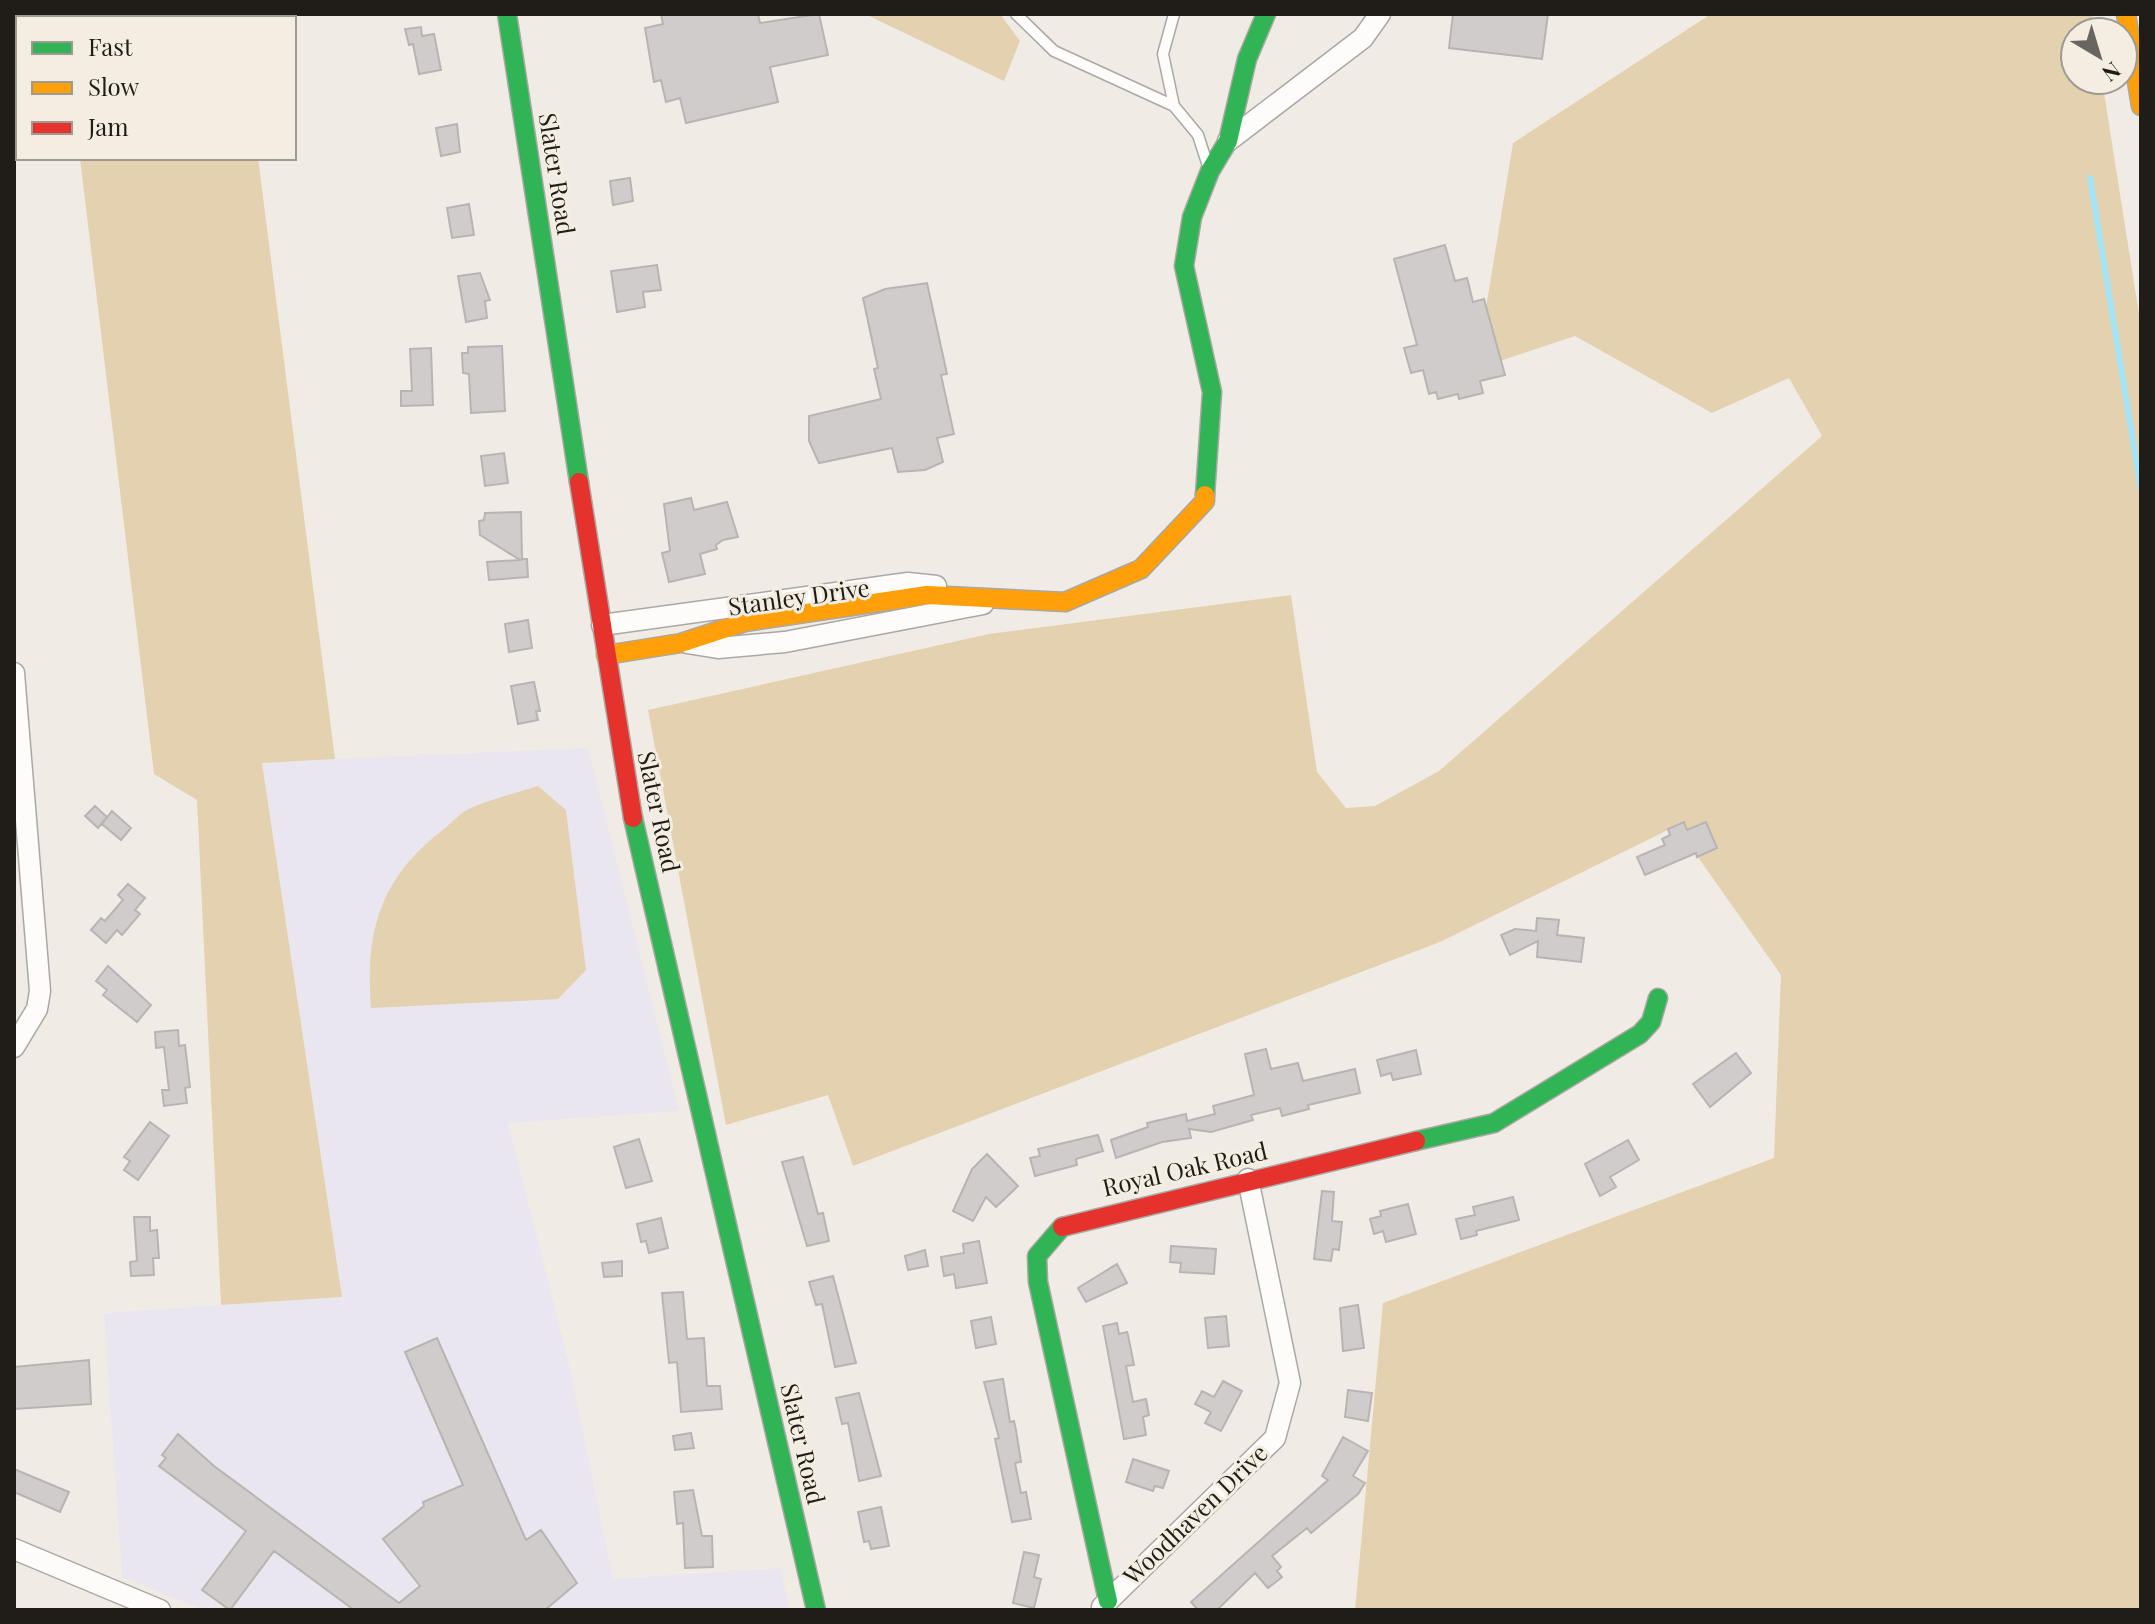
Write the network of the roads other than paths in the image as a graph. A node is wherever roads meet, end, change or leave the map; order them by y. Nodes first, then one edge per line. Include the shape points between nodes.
1 (507, 14) edge
2 (1016, 14) edge
3 (1174, 14) edge
4 (1266, 14) edge
5 (1380, 14) edge
6 (2126, 14) edge
7 (1174, 106) junction
8 (2141, 106) edge
9 (1228, 141) junction
10 (1210, 171) junction
11 (994, 601) junction
12 (602, 625) junction
13 (681, 643) joint
14 (606, 655) junction
15 (14, 673) edge
16 (1658, 998) dead end
17 (14, 1047) edge
18 (1248, 1179) junction
19 (14, 1549) edge
20 (1104, 1606) edge
21 (160, 1610) edge
22 (816, 1610) edge

1 - 12 main road, Slater Road
2 - 7 lane via 1054,51
3 - 7 lane via 1163,54
4 - 9 main road, Stanley Drive via 1247,59
5 - 9 street, Stanley Drive via 1363,38
6 - 8 main road
7 - 10 lane via 1198,135
9 - 10 main road, Stanley Drive
10 - 11 main road, Stanley Drive via 1192,217 1184,266 1212,392 1205,501 1141,569 1065,602
11 - 12 street, Stanley Drive via 954,588 908,583
11 - 13 street, Stanley Drive via 785,642 718,648
12 - 14 main road, Slater Road
13 - 14 main road, Stanley Drive
14 - 22 main road, Slater Road via 626,790
15 - 17 street via 40,991 37,1009
16 - 18 main road, Royal Oak Road via 1651,1022 1640,1034 1494,1123
18 - 20 street, Woodhaven Drive via 1290,1383 1275,1438
18 - 20 main road, Royal Oak Road via 1065,1223 1037,1256
19 - 21 street

